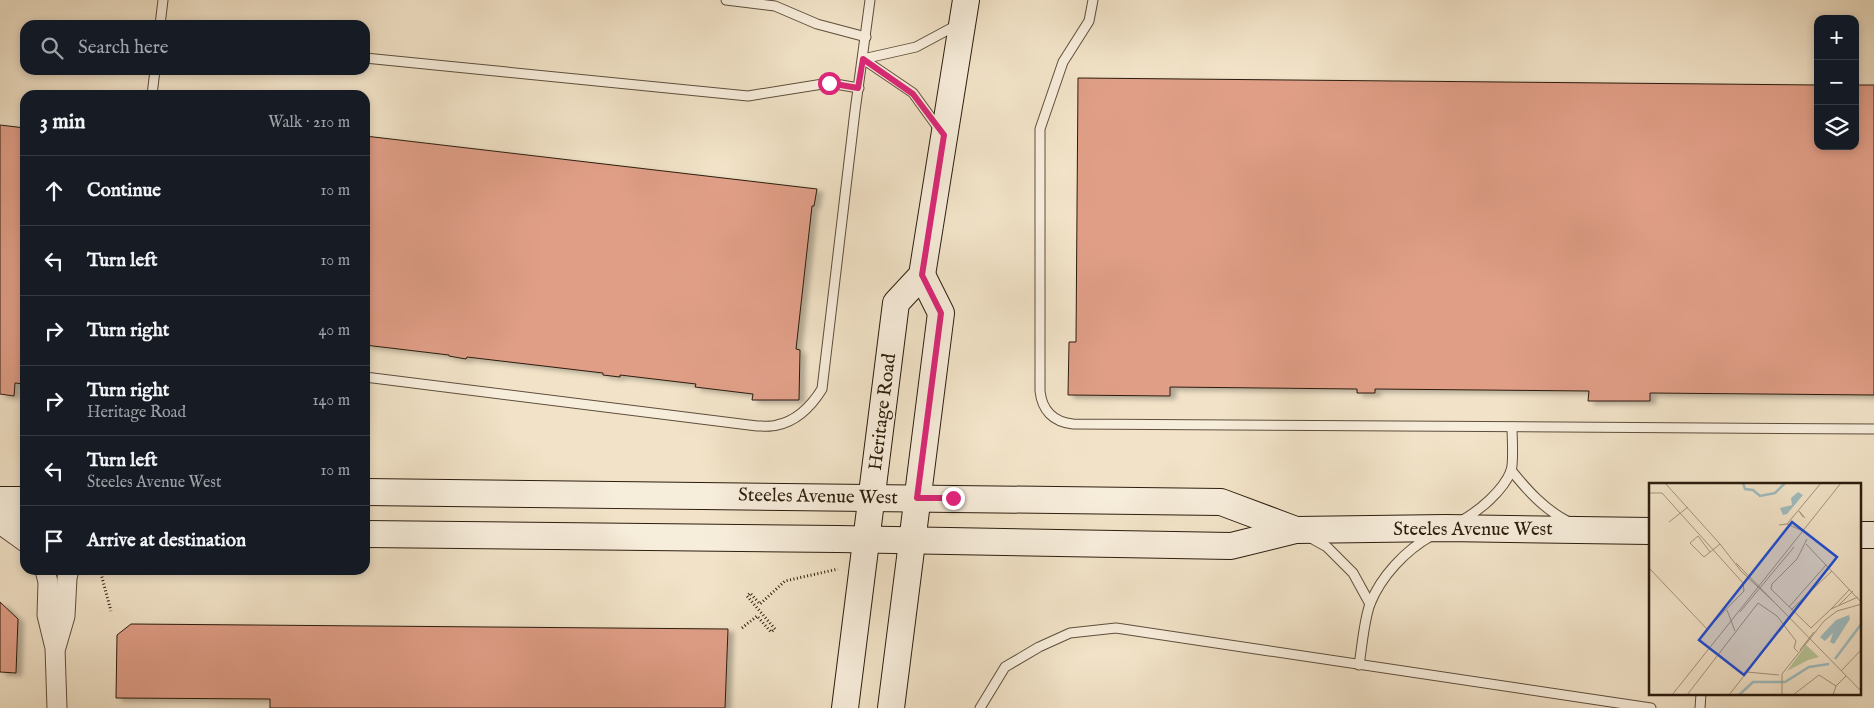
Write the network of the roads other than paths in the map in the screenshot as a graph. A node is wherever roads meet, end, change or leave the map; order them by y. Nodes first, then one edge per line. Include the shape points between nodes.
1 (163, 0) edge
2 (726, 0) edge
3 (870, 0) edge
4 (1093, 0) edge
5 (964, 11) edge
6 (161, 20) edge
7 (866, 37) junction
8 (370, 58) edge
9 (863, 59) junction
10 (154, 75) edge
11 (858, 88) junction
12 (152, 90) edge
13 (944, 135) junction
14 (922, 275) junction
15 (370, 378) edge
16 (1512, 427) junction
17 (1874, 429) edge
18 (1511, 470) junction
19 (370, 492) edge
20 (872, 498) junction
21 (917, 498) junction
22 (8, 506) edge
23 (20, 517) edge
24 (1446, 528) junction
25 (1296, 530) junction
26 (1585, 530) junction
27 (20, 531) edge
28 (1649, 531) edge
29 (370, 534) edge
30 (867, 540) junction
31 (912, 541) junction
32 (46, 575) edge
33 (68, 575) edge
34 (1370, 604) junction
35 (55, 648) junction
36 (1358, 665) junction
37 (57, 708) edge
38 (845, 708) edge
39 (891, 708) edge
40 (980, 708) edge
41 (1651, 708) edge

1 - 6 lane
2 - 7 lane via 774,6 817,24
3 - 7 lane
4 - 16 lane via 1089,21 1063,62 1040,129 1040,391 1042,403 1052,416 1073,424
5 - 9 lane via 916,47
5 - 13 main road
7 - 9 lane
8 - 11 lane via 748,96 829,83
9 - 11 lane
9 - 13 lane via 913,94
10 - 12 lane
11 - 15 lane via 822,389 800,415 777,426 757,426
13 - 14 main road
14 - 20 main road, Heritage Road via 896,303
14 - 21 main road via 941,313
16 - 17 lane
16 - 18 lane
18 - 24 lane via 1494,495 1472,515
18 - 26 lane via 1557,516
19 - 20 main road, Steeles Avenue West
20 - 21 main road, Steeles Avenue West
20 - 30 main road, Heritage Road
21 - 25 main road, Steeles Avenue West via 1221,502
21 - 31 main road
22 - 23 main road
22 - 27 street
24 - 25 main road, Steeles Avenue West
24 - 26 main road, Steeles Avenue West
24 - 34 lane via 1422,541 1401,559 1383,580
25 - 31 main road, Steeles Avenue West via 1231,546
25 - 34 lane via 1327,547 1353,572
26 - 28 main road, Steeles Avenue West
29 - 30 main road, Steeles Avenue West
30 - 31 main road, Steeles Avenue West
30 - 38 main road, Heritage Road
31 - 39 main road
32 - 35 street via 47,615
33 - 35 street via 65,616
34 - 36 lane
35 - 37 street
36 - 40 lane via 1116,628 1070,633 1039,646 1004,667
36 - 41 lane

